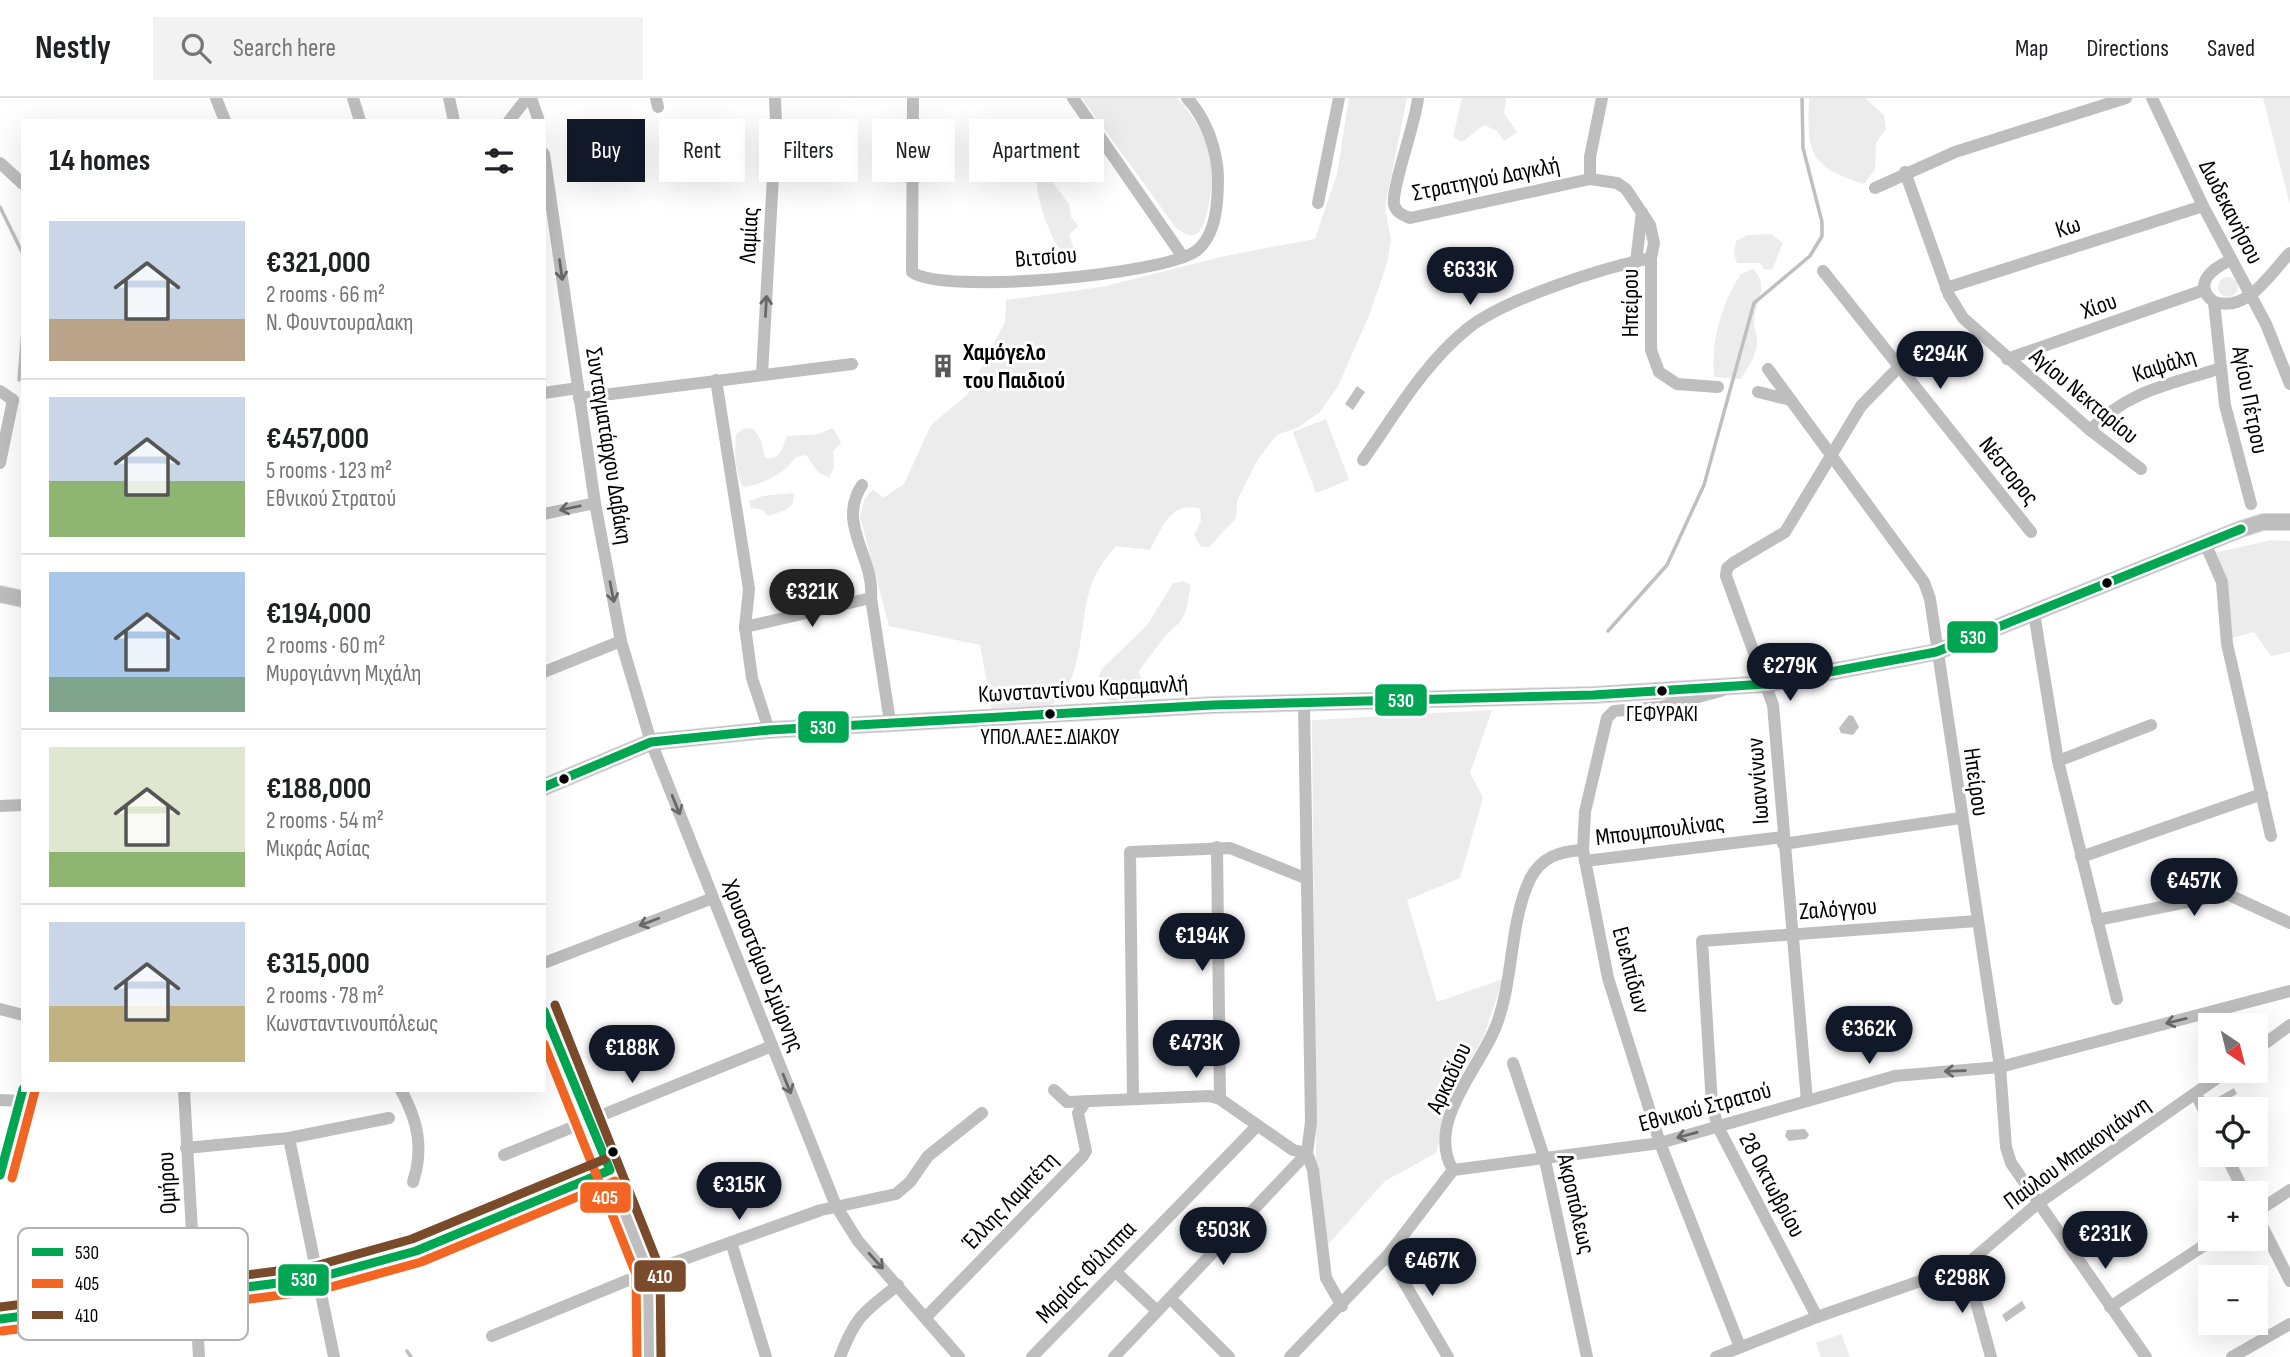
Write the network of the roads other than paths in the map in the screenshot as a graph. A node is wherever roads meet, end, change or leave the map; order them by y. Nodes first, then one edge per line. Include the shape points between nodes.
1 (216, 98) edge
2 (353, 98) edge
3 (449, 98) edge
4 (529, 98) edge
5 (775, 98) edge
6 (913, 98) edge
7 (1073, 98) edge
8 (1187, 98) edge
9 (1339, 98) edge
10 (1418, 98) edge
11 (1602, 98) edge
12 (2126, 98) edge
13 (2152, 98) edge
14 (224, 119) edge
15 (359, 119) edge
16 (454, 119) edge
17 (511, 119) edge
18 (538, 119) edge
19 (0, 163) edge
20 (546, 168) edge
21 (1905, 172) junction
22 (1590, 179) junction
23 (21, 182) edge
24 (1617, 183) joint
25 (1875, 188) dead end
26 (1318, 203) dead end
27 (2203, 206) junction
28 (1643, 212) junction
29 (2290, 253) edge
30 (1183, 257) junction
31 (1651, 258) junction
32 (2231, 260) junction
33 (1636, 262) junction
34 (1823, 271) dead end
35 (1946, 288) junction
36 (2204, 290) junction
37 (2250, 294) junction
38 (2214, 303) junction
39 (2007, 359) junction
40 (852, 364) dead end
41 (1899, 367) junction
42 (2221, 368) junction
43 (1768, 369) dead end
44 (762, 374) junction
45 (716, 380) junction
46 (2290, 384) edge
47 (1718, 387) dead end
48 (0, 391) edge
49 (1758, 391) dead end
50 (546, 393) edge
51 (578, 393) junction
52 (18, 399) edge
53 (1791, 400) junction
54 (2090, 430) junction
55 (1832, 458) junction
56 (1363, 460) dead end
57 (0, 463) edge
58 (2141, 469) dead end
59 (862, 485) dead end
60 (595, 503) junction
61 (2251, 504) dead end
62 (2290, 511) edge
63 (546, 514) edge
64 (2290, 522) edge
65 (2241, 528) junction
66 (2031, 532) dead end
67 (2205, 543) junction
68 (0, 594) edge
69 (871, 598) junction
70 (21, 599) edge
71 (2034, 613) junction
72 (745, 626) junction
73 (621, 641) junction
74 (1936, 652) junction
75 (546, 671) edge
76 (1766, 684) junction
77 (1732, 687) junction
78 (1304, 703) junction
79 (890, 722) junction
80 (2151, 725) dead end
81 (769, 730) junction
82 (651, 741) junction
83 (2058, 761) junction
84 (546, 786) edge
85 (2262, 794) junction
86 (21, 805) edge
87 (0, 806) edge
88 (1960, 818) junction
89 (2271, 836) dead end
90 (1783, 840) junction
91 (1217, 847) junction
92 (1584, 855) junction
93 (2081, 857) junction
94 (1305, 878) junction
95 (713, 898) junction
96 (2096, 920) junction
97 (1977, 921) junction
98 (2290, 923) edge
99 (1790, 933) junction
100 (1702, 941) joint
101 (546, 961) edge
102 (2290, 991) edge
103 (2117, 999) dead end
104 (0, 1009) edge
105 (21, 1014) edge
106 (546, 1015) edge
107 (2290, 1025) edge
108 (2268, 1041) edge
109 (772, 1046) junction
110 (1514, 1063) dead end
111 (2000, 1067) junction
112 (2211, 1083) edge
113 (1054, 1090) dead end
114 (184, 1092) edge
115 (402, 1092) edge
116 (21, 1094) edge
117 (2196, 1094) junction
118 (1133, 1098) junction
119 (2198, 1098) edge
120 (1220, 1099) junction
121 (0, 1100) edge
122 (1086, 1101) junction
123 (1807, 1101) junction
124 (982, 1113) dead end
125 (389, 1118) dead end
126 (589, 1121) junction
127 (1257, 1126) junction
128 (1718, 1127) junction
129 (289, 1138) junction
130 (1660, 1143) junction
131 (186, 1148) junction
132 (1307, 1153) junction
133 (504, 1155) dead end
134 (1545, 1160) junction
135 (1453, 1170) junction
136 (610, 1171) junction
137 (0, 1175) edge
138 (413, 1182) dead end
139 (2290, 1190) edge
140 (2037, 1204) junction
141 (2268, 1205) edge
142 (836, 1206) junction
143 (190, 1228) edge
144 (2268, 1237) edge
145 (731, 1242) junction
146 (2198, 1249) edge
147 (1388, 1255) junction
148 (1966, 1265) junction
149 (648, 1272) junction
150 (1118, 1273) junction
151 (317, 1278) junction
152 (2290, 1281) edge
153 (898, 1285) junction
154 (248, 1288) edge
155 (1170, 1298) junction
156 (1342, 1306) junction
157 (2110, 1307) junction
158 (1157, 1311) junction
159 (18, 1317) edge
160 (926, 1317) junction
161 (1817, 1317) junction
162 (0, 1319) edge
163 (2290, 1324) edge
164 (492, 1336) dead end
165 (1740, 1347) junction
166 (1295, 1352) edge
167 (334, 1357) edge
168 (649, 1357) edge
169 (766, 1357) edge
170 (840, 1357) edge
171 (959, 1357) edge
172 (1032, 1357) edge
173 (1114, 1357) edge
174 (1229, 1357) edge
175 (1448, 1357) edge
176 (1587, 1357) edge
177 (1716, 1357) edge
178 (1991, 1357) edge
179 (2146, 1357) edge
180 (2232, 1357) edge

1 - 14 street
2 - 15 street
3 - 16 street
4 - 17 street
4 - 18 street
44 -> 5 street, Λαμίας
6 - 30 street, Βιτσίου via 912,272 921,279 1039,281 1111,273
7 - 30 street
8 - 30 street via 1207,128 1217,163 1218,189 1215,219 1204,243
9 - 26 street
10 - 22 street, Στρατηγού Δαγκλή via 1394,191 1396,209 1410,218
11 - 22 street
12 - 21 street
13 - 27 street, Δωδεκανήσου
19 - 23 street
20 -> 51 street, Συνταγματάρχου Δαβάκη
21 - 25 street
21 - 35 street, Αγίου Νεκταρίου
22 - 24 street, Στρατηγού Δαγκλή
24 - 28 street, Ηπείρου
27 - 32 street, Δωδεκανήσου
27 - 35 street, Κω
28 - 31 street, Ηπείρου via 1653,233
28 - 33 street
29 - 37 street
31 - 33 street
31 - 47 street, Ηπείρου via 1653,363 1667,380 1677,384
32 - 36 street via 2208,273
32 - 37 street, Δωδεκανήσου
33 - 56 street via 1512,305 1467,329 1408,395
34 - 41 street, Νέστορος
35 - 39 street, Αγίου Νεκταρίου via 1968,324
36 - 38 street
36 - 39 street, Χίου
37 - 38 street via 2227,304
37 - 46 street, Δωδεκανήσου
38 - 42 street, Αγίου Πέτρου
39 - 54 street, Αγίου Νεκταρίου
40 - 44 street
41 - 55 street, Ιωαννίνων via 1865,400
41 - 66 street, Νέστορος
42 - 54 street, Καψάλη via 2132,396 2109,410
42 - 61 street, Αγίου Πέτρου via 2225,405
43 - 53 street, Ηπείρου
44 - 45 street
45 - 51 street
45 - 72 street via 749,589
48 - 52 street
49 - 53 street
50 - 51 street
51 - 60 street, Συνταγματάρχου Δαβάκη
52 - 57 street
53 - 55 street, Ηπείρου
54 - 58 street, Αγίου Νεκταρίου
55 - 74 street, Ηπείρου via 1918,570 1930,599
55 - 76 street, Ιωαννίνων via 1785,532 1727,568
59 - 69 street via 854,497 851,516 869,571
60 -> 63 street
60 -> 73 street, Συνταγματάρχου Δαβάκη
62 - 65 main road via 2265,515
64 - 65 main road
65 - 67 main road, Κωνσταντίνου Καραμανλή
67 - 71 main road, Κωνσταντίνου Καραμανλή
67 - 85 street via 2222,582 2227,644
68 - 70 main road
69 - 72 street
69 - 79 street
71 - 74 main road, Κωνσταντίνου Καραμανλή
71 - 83 street
72 - 81 street via 752,678
73 - 75 street
73 - 82 street, Συνταγματάρχου Δαβάκη
74 - 76 main road, Κωνσταντίνου Καραμανλή
74 - 88 street, Ηπείρου
76 - 77 main road, Κωνσταντίνου Καραμανλή
76 - 90 street, Ιωαννίνων via 1773,705
77 - 78 main road, Κωνσταντίνου Καραμανλή
77 - 92 street, Ευελπίδων via 1673,705 1614,711 1604,727 1594,766 1585,812
78 - 79 main road, Κωνσταντίνου Καραμανλή
78 - 94 street
79 - 81 main road, Κωνσταντίνου Καραμανλή
80 - 83 street
81 - 82 main road, Κωνσταντίνου Καραμανλή
82 - 84 main road, Κωνσταντίνου Καραμανλή
82 -> 95 street, Χρυσοστόμου Σμύρνης
83 - 93 street
85 - 89 street
85 - 93 street
86 - 87 street
88 - 90 street, Μπουμπουλίνας
88 - 97 street, Ηπείρου
90 - 92 street, Μπουμπουλίνας
90 - 99 street, Ιωαννίνων
91 - 94 street
91 - 118 street via 1130,852
91 - 120 street
92 - 130 street, Ευελπίδων via 1608,978
92 - 135 street, Αρκαδίου via 1563,851 1551,856 1530,879 1496,1027 1449,1121 1445,1144
93 - 96 street
94 - 132 street via 1311,1122
95 -> 101 street
95 - 109 street, Χρυσοστόμου Σμύρνης
96 - 98 street via 2227,894
96 - 103 street
97 - 99 street, Ζαλόγγου
97 - 111 street, Ηπείρου
99 - 100 street, Ζαλόγγου
99 - 123 street, Ιωαννίνων
100 - 128 street, 28 Οκτωβρίου via 1712,1104
102 -> 111 street, Εθνικού Στρατού
104 - 105 street
106 - 126 street
107 - 108 street
109 - 126 street
109 -> 142 street, Χρυσοστόμου Σμύρνης
110 - 134 street, Ακροπόλεως
111 -> 123 street, Εθνικού Στρατού via 1895,1076
111 - 140 street, Ηπείρου via 2006,1147
112 - 117 street, Παύλου Μπακογιάννη
113 - 122 street via 1067,1102
114 - 131 street, Ομήρου
115 - 138 street via 418,1133 419,1164
116 - 121 street
116 - 137 street
117 - 119 street
117 - 140 street, Παύλου Μπακογιάννη
118 - 120 street
118 - 122 street
120 - 127 street
122 - 160 street, Έλλης Λαμπέτη via 1079,1113 1083,1156
123 - 128 street, Εθνικού Στρατού
124 - 142 street via 928,1156 896,1194
125 - 129 street
126 - 133 street
126 - 136 street
127 - 132 street via 1293,1150
127 - 150 street, Μαρίας Φίλιππα
128 -> 130 street, Εθνικού Στρατού
128 - 161 street, 28 Οκτωβρίου
129 - 131 street
129 - 151 street
130 - 134 street, Εθνικού Στρατού
130 - 165 street, Ευελπίδων
131 - 143 street, Ομήρου
132 - 155 street
132 - 156 street via 1326,1278
134 - 135 street, Εθνικού Στρατού
134 - 176 street, Ακροπόλεως
135 - 147 street
136 - 149 street
136 - 151 street via 416,1251
139 - 141 street
140 - 148 street, Παύλου Μπακογιάννη
140 - 157 street, Ηπείρου
142 - 145 street
142 -> 153 street, Χρυσοστόμου Σμύρνης via 858,1241
144 - 152 street
145 - 149 street
145 - 169 street
146 - 157 street
147 - 156 street
147 - 175 street
148 - 161 street, Παύλου Μπακογιάννη
148 - 178 street
149 - 164 street
149 - 168 street
150 - 158 street
150 - 172 street, Μαρίας Φίλιππα
151 - 154 street
151 - 167 street
153 - 160 street, Χρυσοστόμου Σμύρνης
153 - 170 street via 860,1316
155 - 158 street
155 - 174 street
156 - 166 street
157 - 179 street, Ηπείρου
158 - 173 street
159 - 162 street
160 - 171 street, Χρυσοστόμου Σμύρνης
161 - 165 street, Παύλου Μπακογιάννη
163 - 180 street
165 - 177 street, Παύλου Μπακογιάννη

